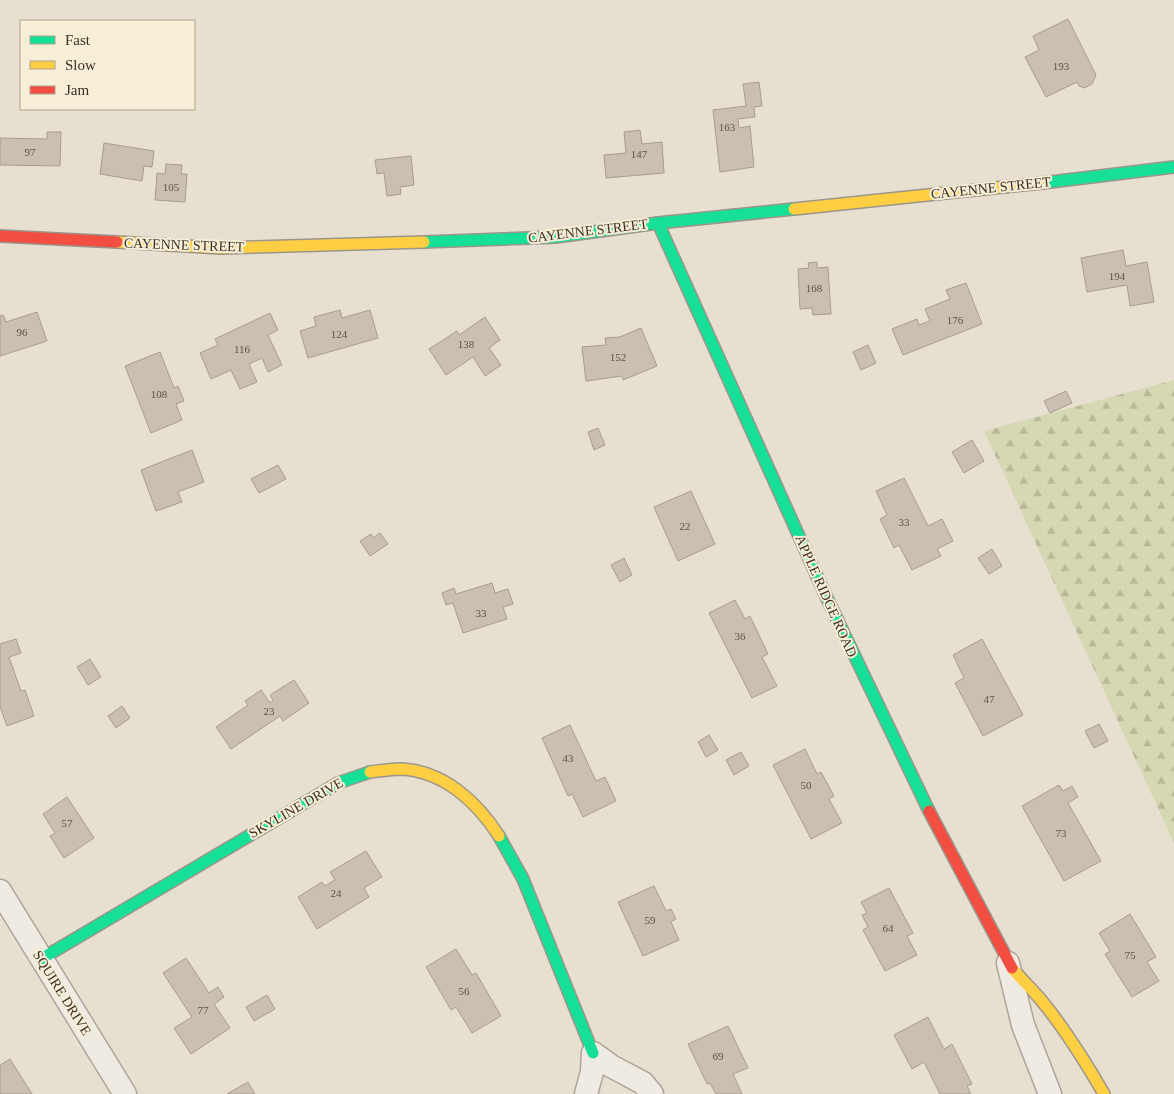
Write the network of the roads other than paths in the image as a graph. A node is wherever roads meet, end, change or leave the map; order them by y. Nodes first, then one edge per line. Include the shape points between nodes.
1 (1174, 167) edge
2 (658, 223) junction
3 (0, 236) edge
4 (0, 891) edge
5 (41, 959) junction
6 (1008, 962) junction
7 (593, 1054) junction
8 (125, 1094) edge
9 (586, 1094) edge
10 (652, 1094) edge
11 (1050, 1094) edge
12 (1104, 1094) edge

1 - 2 street, CAYENNE STREET
2 - 3 street, CAYENNE STREET via 556,237 221,248
2 - 6 street, APPLE RIDGE ROAD via 880,714
4 - 5 street, SQUIRE DRIVE
5 - 7 street, SKYLINE DRIVE via 352,776 393,768 419,771 444,779 458,790 482,813 510,851
5 - 8 street, SQUIRE DRIVE
6 - 11 street, APPLE RIDGE ROAD via 1023,1025
6 - 12 street, APPLE RIDGE ROAD via 1055,1019
7 - 9 street, SKYLINE DRIVE
7 - 10 street via 643,1083

